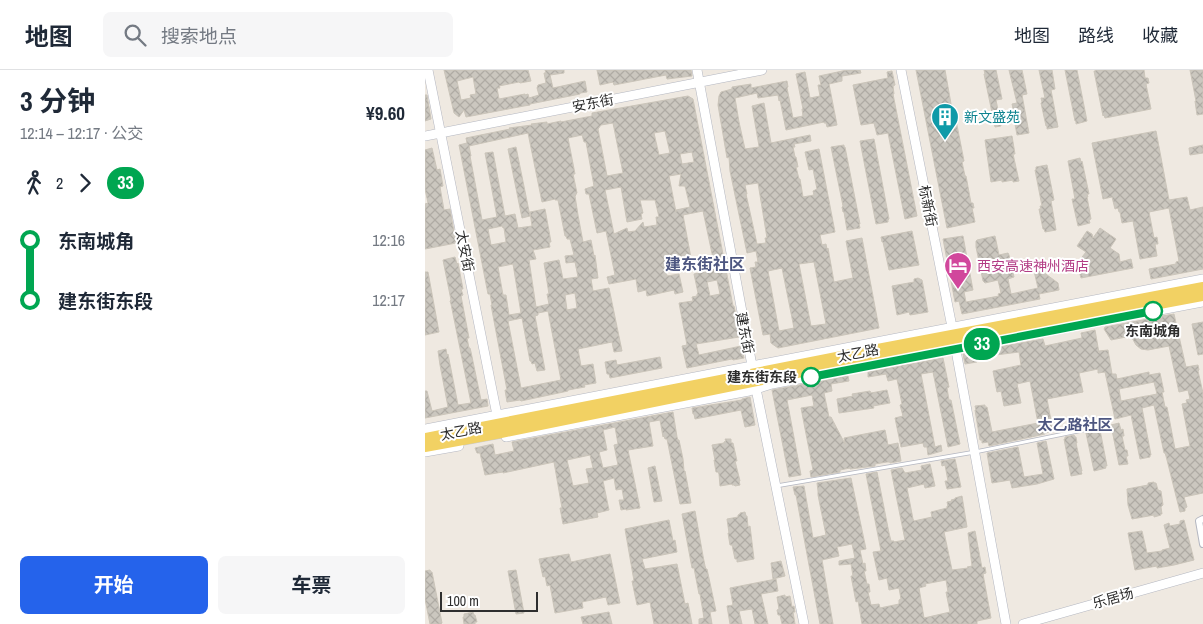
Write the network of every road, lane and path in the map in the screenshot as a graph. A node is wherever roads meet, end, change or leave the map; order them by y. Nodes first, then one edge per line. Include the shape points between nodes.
1 (428, 70) edge
2 (697, 70) edge
3 (762, 70) edge
4 (901, 70) edge
5 (699, 82) junction
6 (441, 132) junction
7 (425, 136) edge
8 (1203, 279) edge
9 (1203, 286) edge
10 (1203, 296) edge
11 (1203, 302) edge
12 (954, 338) junction
13 (754, 378) junction
14 (499, 424) junction
15 (1103, 426) dead end
16 (425, 429) edge
17 (425, 438) edge
18 (425, 447) edge
19 (425, 452) edge
20 (975, 452) junction
21 (776, 486) junction
22 (1203, 519) edge
23 (1203, 544) edge
24 (1203, 572) edge
25 (804, 624) edge
26 (1007, 624) edge
27 (1023, 624) edge

1 - 6 main road, 太安街
2 - 5 main road, 建东街
3 - 5 main road, 安东街
4 - 12 main road, 标新街
5 - 6 main road, 安东街
5 - 13 main road, 建东街
6 - 7 main road, 安东街
6 - 14 main road, 太安街
8 - 12 main road
9 - 12 main road, 太乙路
10 - 12 main road, 太乙路
11 - 12 main road
12 - 13 main road, 太乙路
12 - 13 main road
12 - 20 main road, 标新街
13 - 14 main road, 太乙路
13 - 14 main road
13 - 19 main road
13 - 21 main road, 建东街
14 - 16 main road
14 - 17 main road, 太乙路
14 - 18 main road, 太乙路
15 - 20 lane
20 - 21 lane
20 - 26 main road, 标新街
21 - 25 main road, 建东街
22 - 23 street via 1199,521
24 - 27 main road, 乐居场

